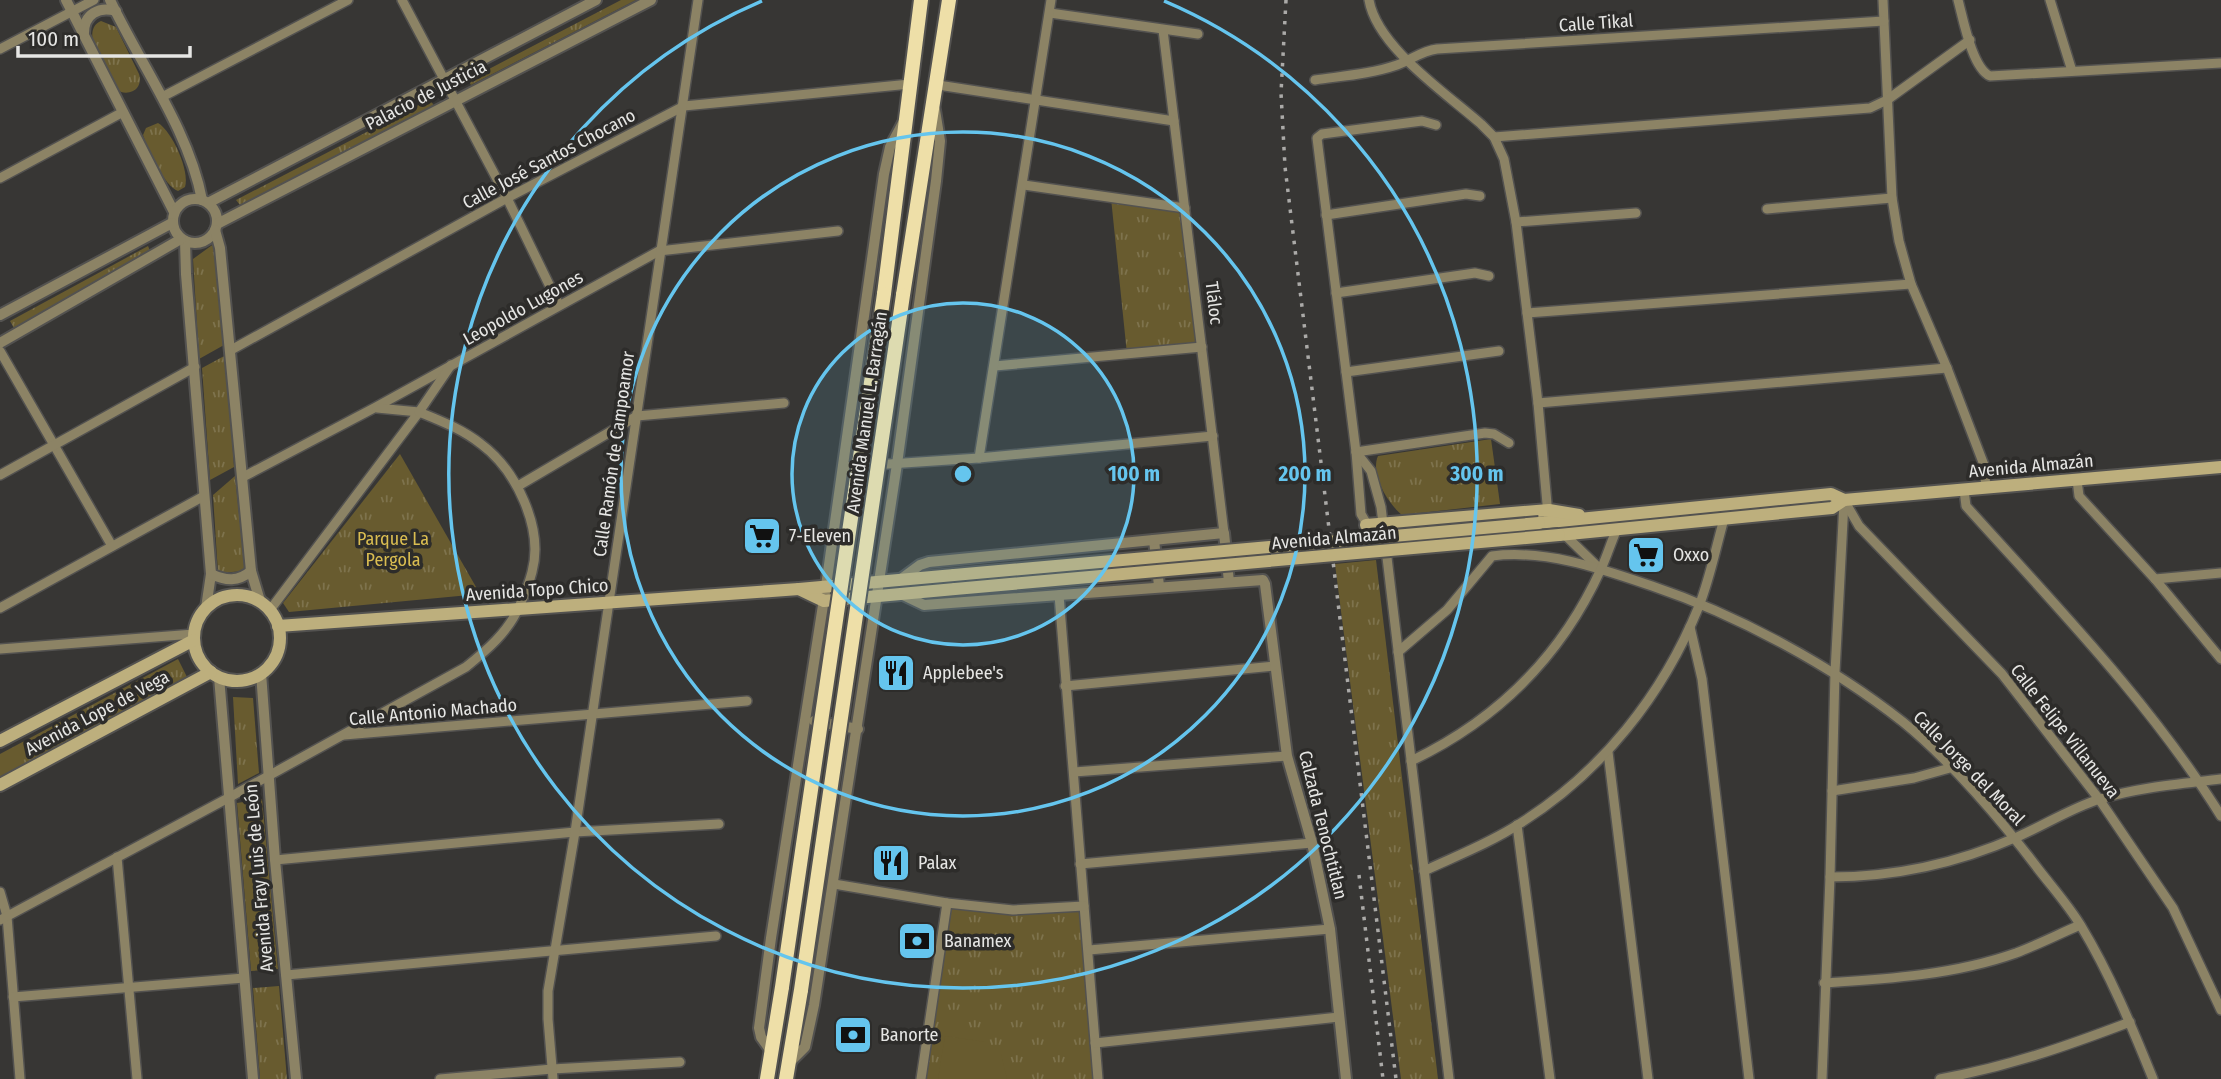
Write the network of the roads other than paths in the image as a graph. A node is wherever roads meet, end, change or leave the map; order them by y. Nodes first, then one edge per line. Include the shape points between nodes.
1 (66, 0) edge
2 (94, 0) edge
3 (110, 0) edge
4 (348, 0) edge
5 (402, 0) edge
6 (596, 0) edge
7 (652, 0) edge
8 (698, 0) edge
9 (922, 0) edge
10 (949, 0) edge
11 (1051, 0) edge
12 (1369, 0) edge
13 (1883, 0) edge
14 (1958, 0) edge
15 (2050, 0) edge
16 (72, 11) junction
17 (116, 11) junction
18 (1050, 13) junction
19 (1884, 21) junction
20 (1163, 30) junction
21 (83, 33) junction
22 (1198, 34) dead end
23 (1970, 40) junction
24 (0, 48) edge
25 (1408, 60) junction
26 (2221, 63) edge
27 (2072, 71) junction
28 (443, 78) junction
29 (1315, 80) dead end
30 (910, 84) junction
31 (938, 85) junction
32 (162, 97) junction
33 (454, 100) junction
34 (1035, 100) junction
35 (1887, 100) junction
36 (684, 106) junction
37 (934, 106) junction
38 (123, 112) junction
39 (907, 116) junction
40 (1174, 121) junction
41 (1436, 125) dead end
42 (1494, 137) junction
43 (0, 178) edge
44 (198, 179) junction
45 (1024, 185) junction
46 (167, 196) junction
47 (1480, 196) dead end
48 (507, 198) junction
49 (1892, 198) junction
50 (205, 201) junction
51 (1185, 208) junction
52 (1767, 209) dead end
53 (1636, 213) dead end
54 (1326, 215) junction
55 (173, 218) junction
56 (1516, 222) junction
57 (216, 227) junction
58 (838, 231) dead end
59 (183, 240) junction
60 (659, 251) junction
61 (1489, 276) dead end
62 (1911, 284) junction
63 (1336, 293) junction
64 (559, 305) junction
65 (1527, 313) junction
66 (0, 315) edge
67 (0, 343) edge
68 (1202, 347) junction
69 (231, 350) junction
70 (0, 351) edge
71 (1500, 351) dead end
72 (452, 365) junction
73 (995, 366) junction
74 (195, 367) junction
75 (1947, 368) junction
76 (1346, 372) junction
77 (783, 402) dead end
78 (1538, 403) junction
79 (376, 407) junction
80 (419, 412) junction
81 (637, 416) junction
82 (1213, 436) junction
83 (1509, 443) dead end
84 (54, 446) junction
85 (1356, 453) junction
86 (979, 458) junction
87 (897, 464) junction
88 (844, 467) junction
89 (2221, 467) edge
90 (0, 475) edge
91 (243, 477) junction
92 (2077, 480) junction
93 (518, 486) junction
94 (1986, 488) junction
95 (1964, 490) junction
96 (204, 496) junction
97 (1844, 500) junction
98 (1545, 518) junction
99 (1724, 519) junction
100 (1383, 523) junction
101 (1366, 524) junction
102 (1617, 529) junction
103 (1224, 533) junction
104 (1562, 535) junction
105 (1154, 540) junction
106 (112, 546) junction
107 (1387, 559) junction
108 (1601, 569) junction
109 (251, 571) junction
110 (2221, 573) edge
111 (211, 574) junction
112 (901, 579) junction
113 (2155, 579) junction
114 (880, 581) junction
115 (1228, 582) junction
116 (826, 586) junction
117 (1159, 586) junction
118 (799, 589) junction
119 (901, 594) junction
120 (877, 596) junction
121 (1059, 596) junction
122 (824, 601) junction
123 (608, 602) junction
124 (1700, 602) junction
125 (265, 605) junction
126 (0, 608) edge
127 (206, 608) junction
128 (519, 608) junction
129 (278, 626) junction
130 (1690, 627) junction
131 (194, 637) junction
132 (0, 649) edge
133 (1398, 652) junction
134 (2221, 659) edge
135 (1274, 666) junction
136 (261, 673) junction
137 (1835, 673) junction
138 (215, 674) junction
139 (1065, 686) junction
140 (747, 701) dead end
141 (591, 713) junction
142 (805, 720) junction
143 (858, 729) junction
144 (339, 736) junction
145 (0, 741) edge
146 (1608, 752) junction
147 (1287, 756) junction
148 (1411, 761) junction
149 (1950, 768) junction
150 (1074, 772) junction
151 (267, 775) junction
152 (2221, 779) edge
153 (2200, 782) junction
154 (0, 785) edge
155 (1832, 790) junction
156 (230, 797) junction
157 (2099, 799) junction
158 (2221, 816) edge
159 (719, 824) dead end
160 (1517, 825) junction
161 (575, 832) junction
162 (2015, 838) junction
163 (1312, 843) junction
164 (117, 857) junction
165 (275, 859) junction
166 (1080, 864) junction
167 (1424, 871) junction
168 (1830, 877) junction
169 (834, 884) junction
170 (0, 892) edge
171 (947, 903) junction
172 (1084, 906) junction
173 (3, 918) edge
174 (2080, 925) junction
175 (1330, 929) junction
176 (716, 936) dead end
177 (554, 950) junction
178 (1089, 950) junction
179 (286, 975) junction
180 (244, 978) junction
181 (1824, 983) junction
182 (130, 988) junction
183 (13, 997) junction
184 (2221, 1010) edge
185 (1339, 1017) junction
186 (2130, 1022) junction
187 (1096, 1043) junction
188 (771, 1051) junction
189 (680, 1062) dead end
190 (789, 1063) junction
191 (552, 1074) edge
192 (20, 1079) edge
193 (137, 1079) edge
194 (253, 1079) edge
195 (296, 1079) edge
196 (440, 1079) edge
197 (767, 1079) edge
198 (786, 1079) edge
199 (921, 1079) edge
200 (1098, 1079) edge
201 (1346, 1079) edge
202 (1449, 1079) edge
203 (1550, 1079) edge
204 (1648, 1079) edge
205 (1749, 1079) edge
206 (1822, 1079) edge
207 (1940, 1079) edge
208 (2153, 1079) edge

1 - 16 street
2 - 16 street
3 - 17 street
4 - 32 street
5 - 28 street
6 - 28 street, Palacio de Justicia
7 - 33 street, Palacio de Justicia
8 - 36 street, Calle Ramón de Campoamor
9 - 30 highway, Avenida Manuel L. Barragán
10 - 31 highway, Avenida Manuel L. Barragán
11 - 18 street
12 - 25 street via 1377,25
13 - 19 street
14 - 23 street
15 - 27 street
16 - 21 street
16 - 24 street
17 - 21 street via 93,13
17 - 32 street
18 - 20 street
18 - 34 street
19 - 25 street, Calle Tikal via 1437,49
19 - 35 street
20 - 22 street
20 - 40 street, Tláloc
21 - 38 street
23 - 27 street via 1984,73 2002,77
23 - 35 street
25 - 29 street, Calle Tikal
25 - 42 street
26 - 27 street
28 - 33 street
28 - 50 street, Palacio de Justicia
30 - 36 street, Calle José Santos Chocano
30 - 39 highway, Avenida Manuel L. Barragán
31 - 34 street
31 - 37 highway, Avenida Manuel L. Barragán
32 - 44 street
33 - 48 street
33 - 57 street, Palacio de Justicia
34 - 40 street
34 - 45 street
35 - 42 street via 1870,108
35 - 49 street
36 - 48 street, Calle José Santos Chocano
36 - 60 street, Calle Ramón de Campoamor
37 - 87 street via 940,141 938,167
37 - 190 highway, Avenida Manuel L. Barragán, bridge
38 - 43 street
38 - 46 street
39 - 88 street via 890,147 884,174
39 - 188 highway, Avenida Manuel L. Barragán, bridge
40 - 51 street, Tláloc
41 - 54 street via 1422,121 1318,137
42 - 56 street
44 - 46 street via 190,193 179,198
44 - 50 street
45 - 51 street
45 - 73 street
46 - 55 street
47 - 54 street via 1466,194
48 - 64 street
48 - 69 street, Calle José Santos Chocano
49 - 52 street
49 - 62 street
50 - 55 street via 183,202
50 - 57 street via 215,212
51 - 68 street, Tláloc
53 - 56 street
54 - 63 street
55 - 59 street
55 - 66 street
56 - 65 street
57 - 59 street via 199,243
57 - 69 street
58 - 60 street, Leopoldo Lugones
59 - 67 street
59 - 74 street
60 - 64 street, Leopoldo Lugones
60 - 81 street, Calle Ramón de Campoamor
61 - 63 street via 1475,274
62 - 65 street
62 - 75 street
63 - 76 street
64 - 72 street, Leopoldo Lugones
65 - 78 street
68 - 73 street
68 - 82 street, Tláloc
69 - 91 street
70 - 84 street
71 - 76 street
72 - 79 street, Leopoldo Lugones
72 - 80 street
73 - 86 street
74 - 84 street
74 - 96 street
75 - 78 street
75 - 94 street via 1984,465
76 - 85 street
77 - 81 street
78 - 98 street
79 - 80 street
79 - 91 street, Leopoldo Lugones
80 - 93 street via 482,444
80 - 125 street
81 - 93 street
81 - 123 street, Calle Ramón de Campoamor
82 - 86 street
82 - 103 street, Tláloc
83 - 85 street via 1485,433
84 - 90 street
84 - 106 street
85 - 100 street via 1371,471
85 - 101 street via 1361,514
86 - 87 street
87 - 88 street
87 - 114 street
88 - 116 street
89 - 92 main road, Avenida Almazán
91 - 109 street
92 - 94 main road, Avenida Almazán
92 - 113 street via 2079,496
93 - 128 street via 534,547 533,570
94 - 95 main road, Avenida Almazán
95 - 97 main road, Avenida Almazán
95 - 153 street via 1966,506 2115,673
96 - 106 street
96 - 111 street
97 - 98 main road, Avenida Almazán via 1831,494 1593,518
97 - 99 main road, Avenida Almazán via 1832,508
97 - 137 street
97 - 157 street, Calle Felipe Villanueva via 1859,526 2002,674
98 - 100 main road
98 - 112 main road, Avenida Almazán, bridge
99 - 102 main road, Avenida Almazán
99 - 124 street
100 - 101 main road
100 - 107 street
101 - 107 street
102 - 104 main road, Avenida Almazán
102 - 108 street
103 - 105 street
103 - 115 street, Tláloc
104 - 108 street
104 - 119 main road, Avenida Almazán, bridge
105 - 112 street via 929,562
105 - 117 street
106 - 126 street
107 - 133 street
108 - 124 street, Calle Jorge del Moral
108 - 133 street, Calle Jorge del Moral via 1531,555 1492,556 1447,610
108 - 148 street via 1571,625 1533,673 1471,729
109 - 111 street via 232,580
109 - 125 street
110 - 113 street
111 - 127 street
112 - 114 main road, Avenida Almazán
113 - 134 street
114 - 116 main road, Avenida Almazán
114 - 120 street
115 - 117 street
115 - 135 street, Calzada Tenochtitlan via 1263,580
116 - 118 main road, Avenida Topo Chico
116 - 122 street
117 - 121 street
118 - 122 main road, Avenida Topo Chico
118 - 123 main road, Avenida Topo Chico
119 - 120 main road, Avenida Almazán
119 - 121 street via 924,605
120 - 122 main road, Avenida Almazán
120 - 143 street
121 - 139 street
122 - 142 street
123 - 128 main road, Avenida Topo Chico
123 - 141 street, Calle Ramón de Campoamor
124 - 130 street
124 - 137 street, Calle Jorge del Moral
125 - 127 main road via 241,595 222,597
125 - 129 main road
127 - 131 main road via 197,620
128 - 129 main road, Avenida Topo Chico
128 - 144 street via 490,648 466,667
129 - 136 main road via 277,652
130 - 146 street via 1659,683
130 - 205 street via 1702,679
131 - 132 street
131 - 138 main road via 202,663
131 - 145 main road, Avenida Lope de Vega
133 - 148 street
135 - 139 street
135 - 147 street, Calzada Tenochtitlan
136 - 138 main road via 233,680
136 - 151 street, Avenida Fray Luis de León
137 - 149 street, Calle Jorge del Moral via 1904,723
137 - 155 street
138 - 154 main road, Avenida Lope de Vega
138 - 156 street, Avenida Fray Luis de León
139 - 150 street
140 - 141 street, Calle Antonio Machado
141 - 144 street, Calle Antonio Machado
141 - 161 street, Calle Ramón de Campoamor
142 - 143 street
142 - 188 street via 760,1017 761,1037
143 - 169 street
144 - 151 street, Calle Antonio Machado
146 - 160 street
146 - 204 street
147 - 150 street
147 - 163 street, Calzada Tenochtitlan
148 - 167 street
149 - 155 street
149 - 162 street, Calle Jorge del Moral
150 - 166 street
151 - 156 street, Calle Antonio Machado
151 - 165 street, Avenida Fray Luis de León
152 - 153 street
153 - 157 street
153 - 158 street
155 - 168 street
156 - 164 street, Calle Antonio Machado
156 - 180 street, Avenida Fray Luis de León
157 - 162 street
157 - 184 street, Calle Felipe Villanueva via 2173,908
159 - 161 street
160 - 167 street
160 - 203 street
161 - 165 street
161 - 177 street, Calle Ramón de Campoamor
162 - 168 street via 1946,862 1895,873
162 - 174 street, Calle Jorge del Moral
163 - 166 street
163 - 175 street, Calzada Tenochtitlan
164 - 173 street, Calle Antonio Machado
164 - 182 street
165 - 179 street, Avenida Fray Luis de León
166 - 172 street
167 - 202 street
168 - 181 street
169 - 171 street
169 - 190 street via 805,1047
170 - 173 street
171 - 172 street via 1013,910
171 - 199 street
172 - 178 street
173 - 183 street
174 - 181 street via 1985,961 1900,978
174 - 186 street, Calle Jorge del Moral
175 - 178 street
175 - 185 street, Calzada Tenochtitlan
176 - 177 street
177 - 179 street
177 - 191 street, Calle Ramón de Campoamor via 548,991
178 - 187 street
179 - 195 street, Avenida Fray Luis de León
180 - 182 street
180 - 194 street, Avenida Fray Luis de León
181 - 206 street
182 - 183 street
182 - 193 street
183 - 192 street
185 - 187 street
185 - 201 street, Calzada Tenochtitlan
186 - 207 street via 2035,1057
186 - 208 street, Calle Jorge del Moral
187 - 200 street
188 - 197 highway, Avenida Manuel L. Barragán
189 - 191 street
190 - 198 highway, Avenida Manuel L. Barragán
191 - 196 street

